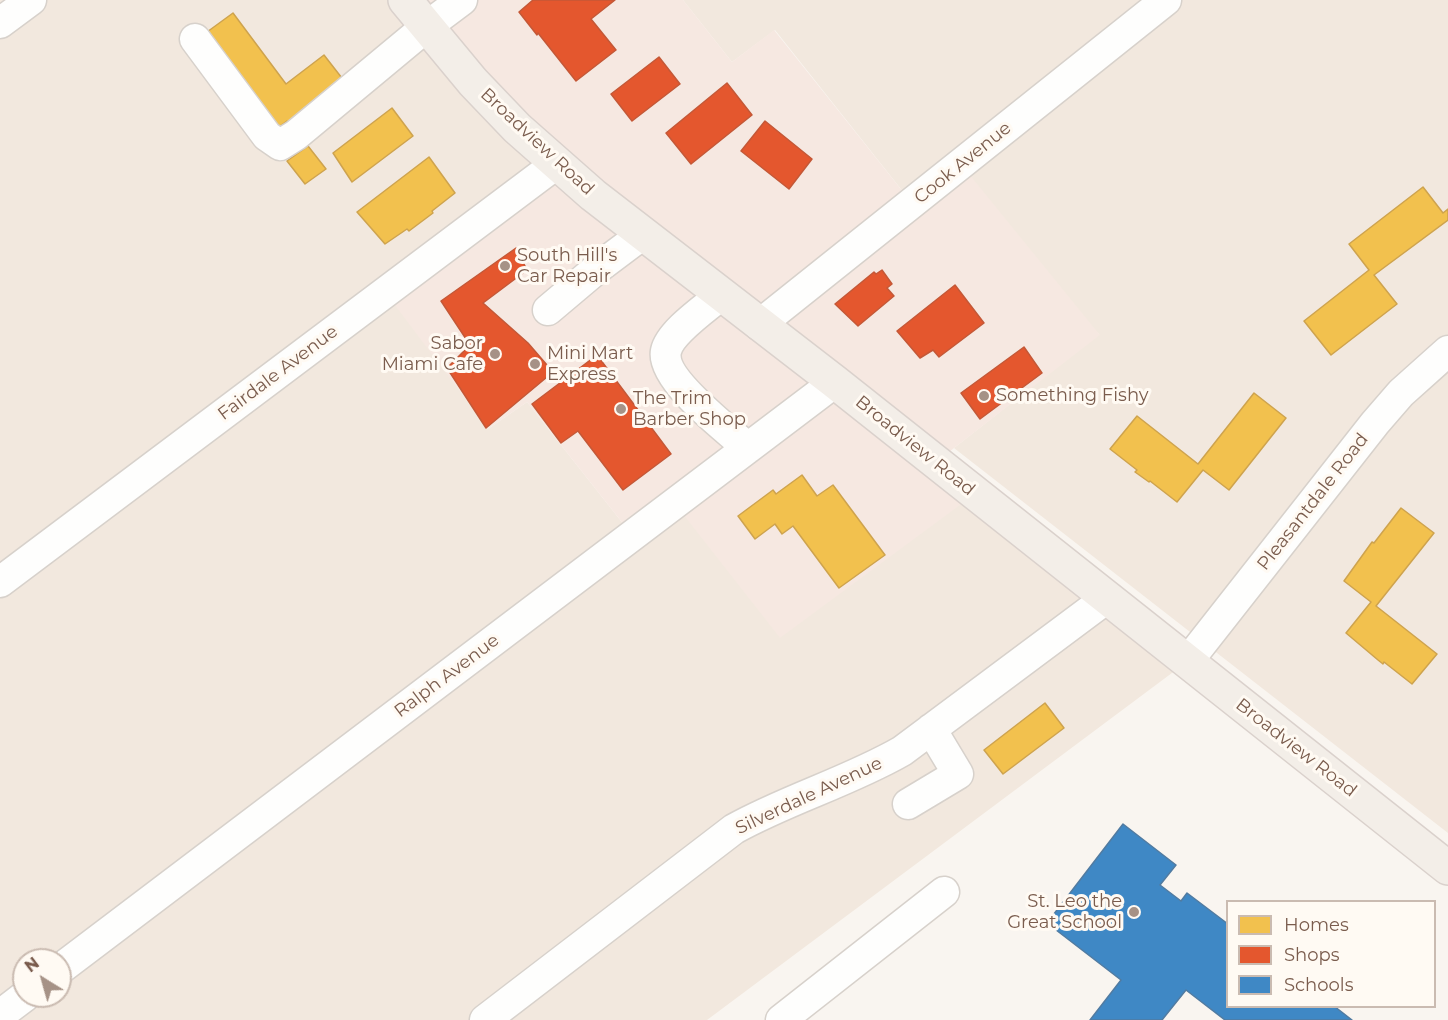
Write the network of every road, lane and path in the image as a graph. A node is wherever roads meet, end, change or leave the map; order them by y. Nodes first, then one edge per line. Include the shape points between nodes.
1 (31, 0) edge
2 (405, 0) edge
3 (462, 0) edge
4 (1166, 0) edge
5 (0, 23) edge
6 (426, 27) junction
7 (195, 39) dead end
8 (556, 164) junction
9 (643, 234) junction
10 (721, 295) junction
11 (548, 310) dead end
12 (759, 325) junction
13 (1448, 351) edge
14 (835, 382) junction
15 (748, 448) junction
16 (0, 582) edge
17 (1107, 598) junction
18 (1188, 661) junction
19 (931, 729) junction
20 (908, 804) dead end
21 (1448, 868) edge
22 (944, 892) dead end
23 (72, 960) edge
24 (12, 1006) edge
25 (0, 1015) edge
26 (485, 1020) edge
27 (781, 1020) edge

1 - 5 street
2 - 6 main road, Broadview Road
3 - 6 street
4 - 12 street, Cook Avenue
6 - 7 street via 280,145 267,136
6 - 8 main road, Broadview Road via 480,90
8 - 9 main road, Broadview Road
8 - 16 street, Fairdale Avenue
9 - 10 main road, Broadview Road
9 - 11 street
10 - 12 main road, Broadview Road
10 - 15 street via 680,330 665,352 671,375 687,394
12 - 14 main road, Broadview Road
13 - 18 street, Pleasantdale Road via 1401,393 1375,423
14 - 15 street, Ralph Avenue
14 - 17 main road, Broadview Road
15 - 23 street, Ralph Avenue
17 - 18 main road, Broadview Road
17 - 19 street, Silverdale Avenue
18 - 21 main road, Broadview Road
19 - 20 street via 958,774
19 - 26 street, Silverdale Avenue via 875,767 734,829
22 - 27 street
24 - 25 street

